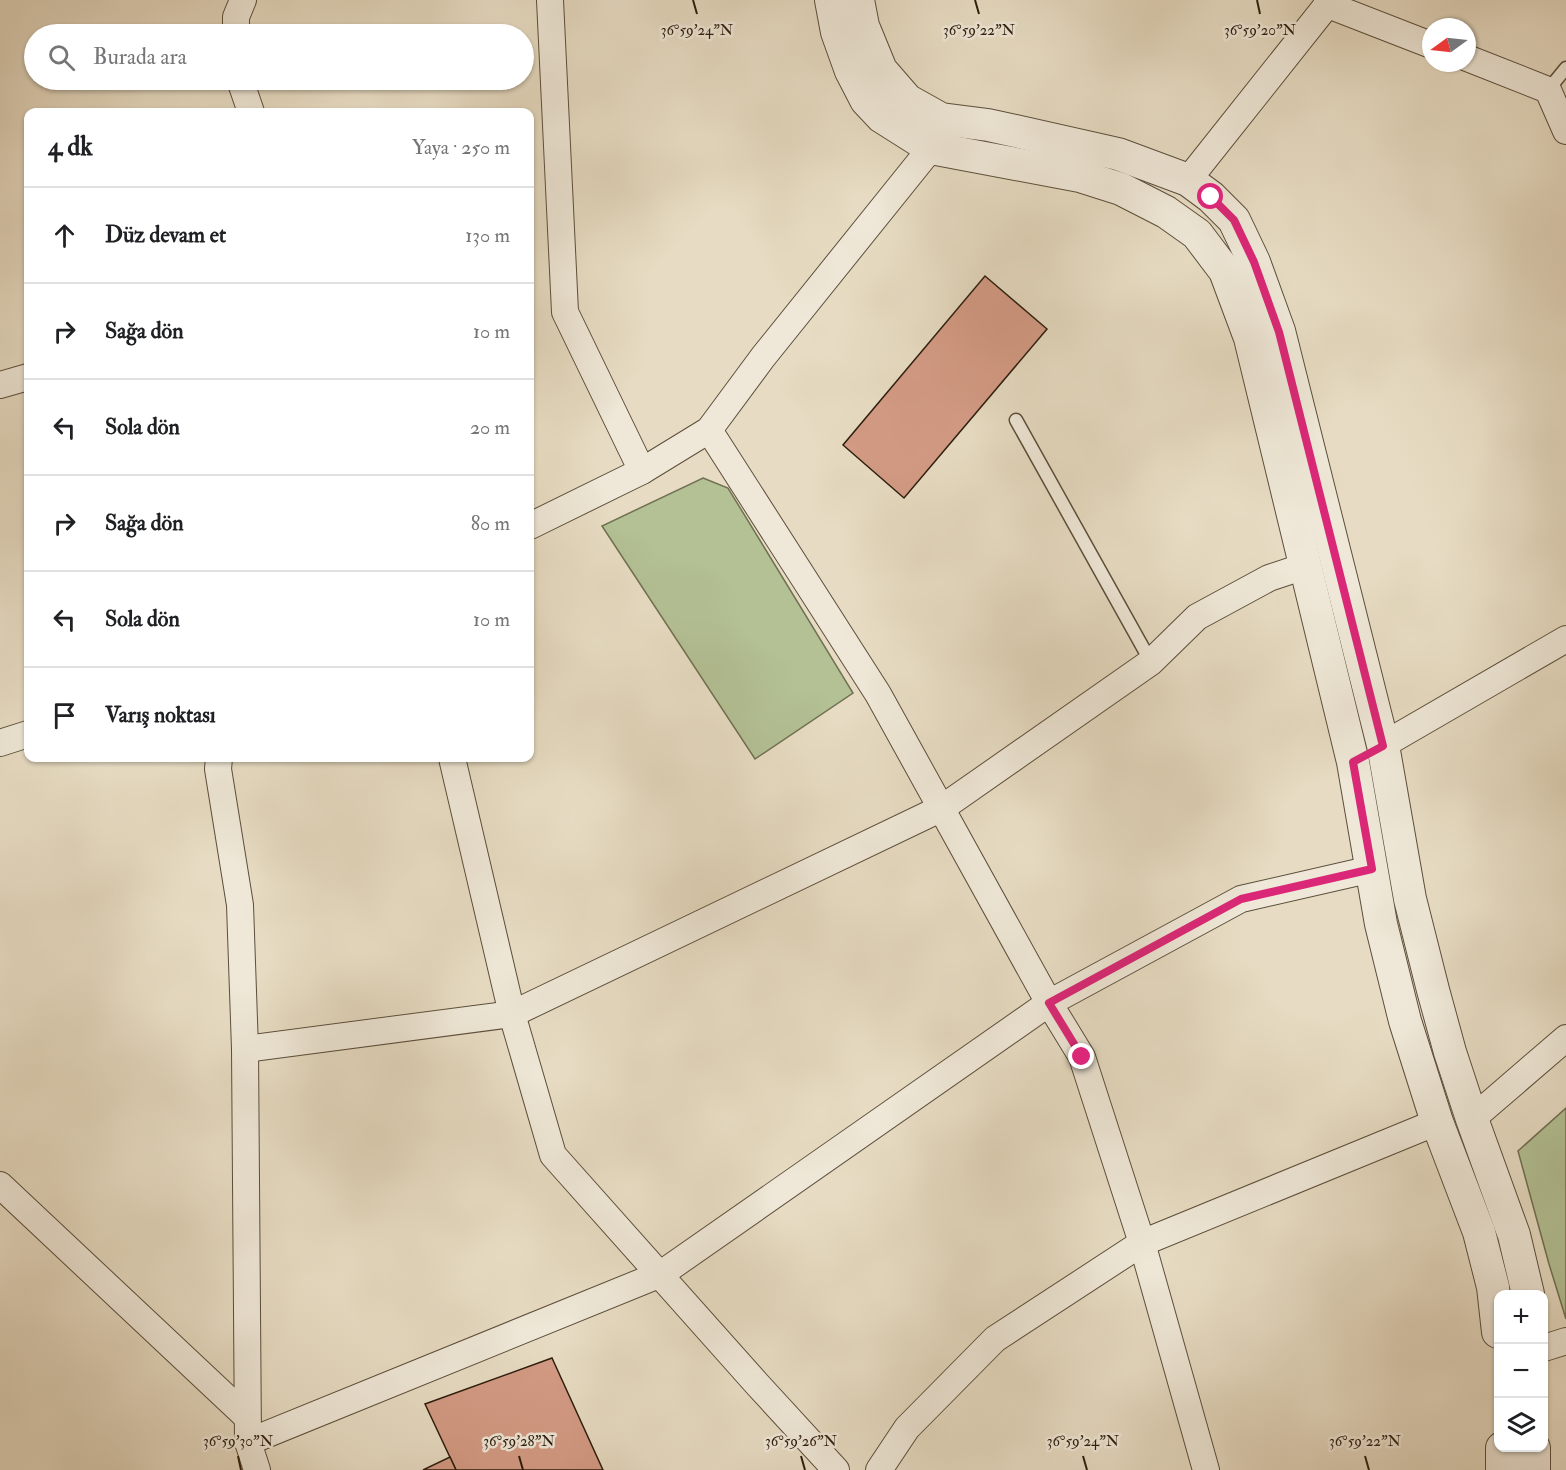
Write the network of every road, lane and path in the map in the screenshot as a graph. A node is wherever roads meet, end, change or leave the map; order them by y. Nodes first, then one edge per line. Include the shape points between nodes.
1 (243, 0) edge
2 (550, 0) edge
3 (831, 0) edge
4 (858, 0) edge
5 (1329, 2) edge
6 (236, 24) edge
7 (1422, 41) edge
8 (1476, 62) edge
9 (1566, 68) edge
10 (244, 90) edge
11 (1548, 90) junction
12 (250, 108) edge
13 (1566, 131) edge
14 (931, 148) junction
15 (1188, 180) junction
16 (1166, 212) junction
17 (24, 378) edge
18 (0, 385) edge
19 (1016, 420) dead end
20 (709, 430) junction
21 (642, 471) junction
22 (534, 524) edge
23 (1305, 566) junction
24 (1565, 642) edge
25 (1151, 662) junction
26 (24, 735) edge
27 (0, 743) edge
28 (1383, 746) junction
29 (219, 762) edge
30 (453, 762) edge
31 (1353, 762) junction
32 (942, 808) junction
33 (1372, 869) junction
34 (1049, 1003) junction
35 (512, 1014) junction
36 (1566, 1038) edge
37 (245, 1049) junction
38 (1472, 1119) junction
39 (1437, 1122) junction
40 (0, 1185) edge
41 (1142, 1243) junction
42 (661, 1274) junction
43 (1527, 1290) edge
44 (1494, 1296) edge
45 (1566, 1341) edge
46 (1548, 1347) edge
47 (247, 1417) junction
48 (248, 1442) junction
49 (1502, 1452) edge
50 (1534, 1452) edge
51 (257, 1470) edge
52 (836, 1470) edge
53 (879, 1470) edge
54 (1206, 1470) edge
55 (1502, 1470) edge
56 (1534, 1470) edge

1 - 6 street
2 - 21 street via 565,312
3 - 14 street via 840,42 866,100 882,117
4 - 15 street via 863,26 881,70 915,105 941,119 988,125 1118,154
5 - 7 street
5 - 15 street
8 - 11 street
9 - 11 lane
10 - 12 street
11 - 13 street
14 - 16 street via 1080,176 1120,189
14 - 20 street
15 - 16 street
15 - 28 street via 1234,220 1279,332
16 - 23 street via 1197,234 1225,272 1250,338
17 - 18 street
19 - 25 lane
20 - 21 street
20 - 32 street via 878,694
21 - 22 street
23 - 25 street via 1269,578 1197,617
23 - 31 street
24 - 28 street
25 - 32 street
26 - 27 street
28 - 31 street
28 - 38 street via 1410,899 1450,1052
29 - 37 street via 240,905
30 - 35 street
31 - 33 street
32 - 34 street
32 - 35 street
33 - 34 street via 1241,899
33 - 39 street via 1402,1010
34 - 41 street via 1082,1057
34 - 42 street
35 - 37 street
35 - 42 street via 553,1155
36 - 38 street
37 - 47 street
38 - 39 street
38 - 43 street via 1514,1235
39 - 41 street
39 - 44 street via 1479,1232
40 - 47 street
41 - 53 street via 995,1339 907,1428
41 - 54 street
42 - 48 street
42 - 52 street
45 - 46 street
47 - 48 street
48 - 51 street
49 - 55 street
50 - 56 street

